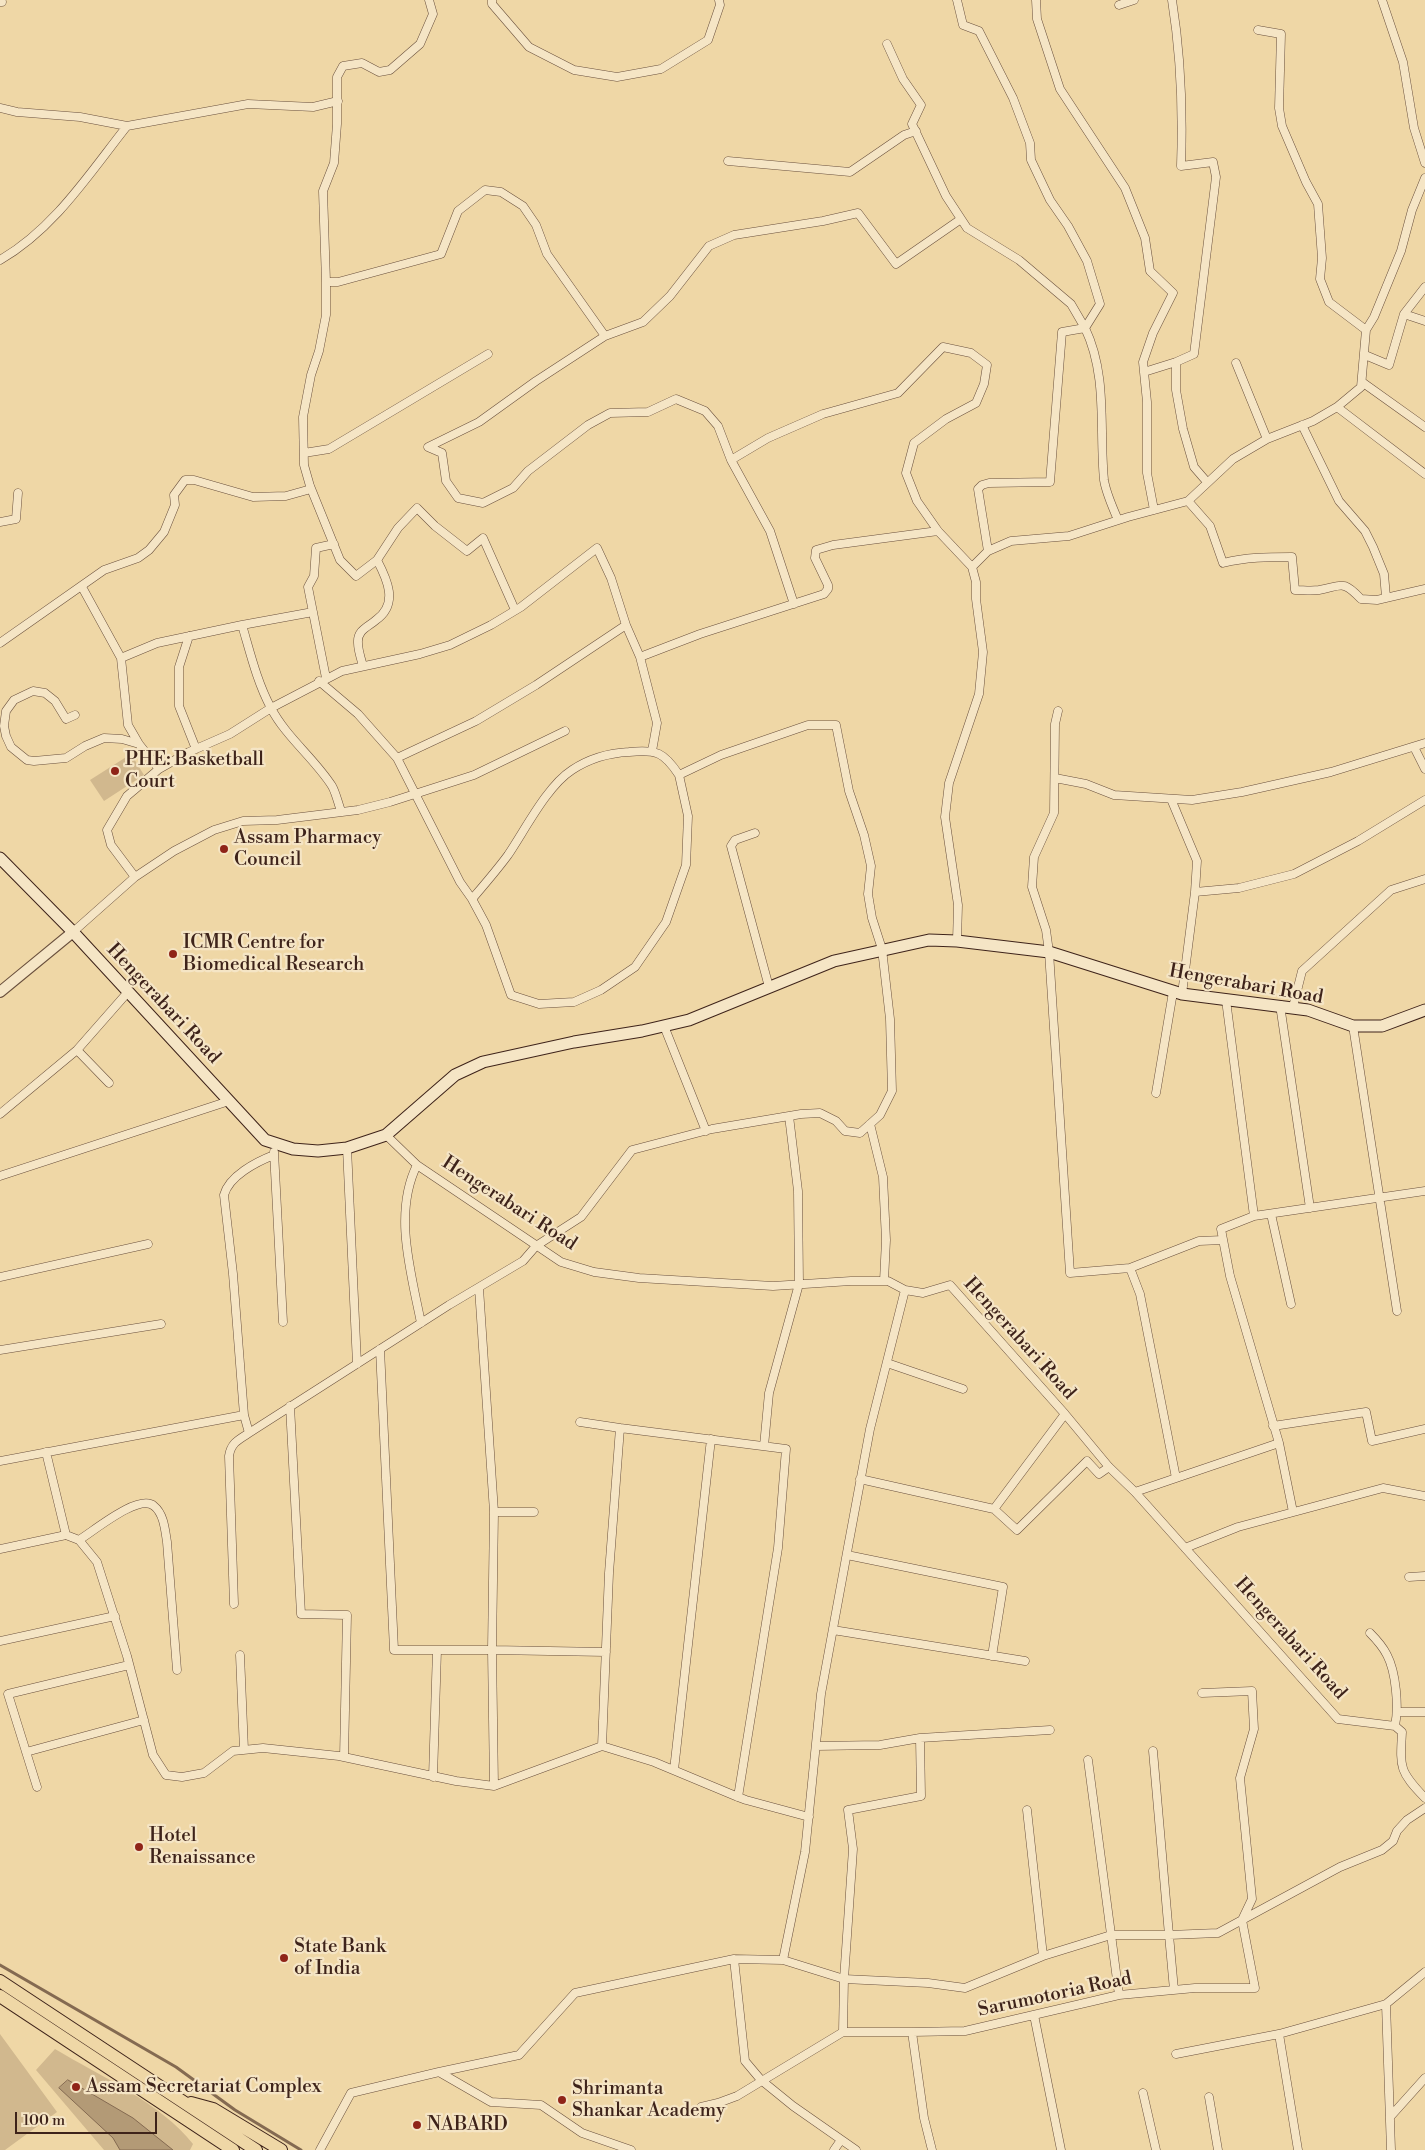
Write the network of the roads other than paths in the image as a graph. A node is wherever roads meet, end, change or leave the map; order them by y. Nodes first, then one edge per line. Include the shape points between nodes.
1 (429, 0) edge
2 (492, 0) edge
3 (719, 0) edge
4 (957, 0) edge
5 (1036, 0) edge
6 (1134, 0) edge
7 (1172, 0) edge
8 (1382, 0) edge
9 (1119, 4) dead end
10 (1258, 30) dead end
11 (886, 44) dead end
12 (338, 100) junction
13 (0, 108) edge
14 (127, 126) junction
15 (916, 131) junction
16 (728, 161) dead end
17 (1425, 163) edge
18 (1425, 178) edge
19 (961, 219) junction
20 (0, 260) edge
21 (326, 282) junction
22 (1425, 287) edge
23 (1404, 314) junction
24 (1425, 321) edge
25 (1085, 328) junction
26 (1366, 330) junction
27 (605, 336) junction
28 (488, 354) dead end
29 (1365, 355) junction
30 (1176, 362) junction
31 (1236, 363) dead end
32 (1144, 372) junction
33 (1362, 382) junction
34 (1337, 407) junction
35 (1302, 425) junction
36 (1425, 427) edge
37 (1268, 439) junction
38 (304, 453) junction
39 (731, 460) junction
40 (1425, 474) edge
41 (1207, 482) junction
42 (311, 489) junction
43 (18, 493) dead end
44 (1188, 501) junction
45 (1154, 510) junction
46 (1118, 520) junction
47 (0, 522) edge
48 (938, 531) junction
49 (334, 544) junction
50 (988, 551) junction
51 (377, 560) junction
52 (972, 567) junction
53 (82, 587) junction
54 (1425, 589) edge
55 (1386, 597) junction
56 (794, 604) junction
57 (515, 610) junction
58 (313, 612) junction
59 (242, 625) junction
60 (626, 625) junction
61 (189, 636) junction
62 (0, 643) edge
63 (640, 657) junction
64 (121, 658) junction
65 (363, 666) junction
66 (322, 680) junction
67 (271, 708) junction
68 (1058, 711) dead end
69 (75, 715) dead end
70 (565, 731) dead end
71 (1425, 743) edge
72 (139, 744) junction
73 (1414, 747) junction
74 (196, 749) junction
75 (652, 751) junction
76 (397, 758) junction
77 (159, 769) junction
78 (1425, 769) edge
79 (679, 775) junction
80 (1055, 778) junction
81 (417, 794) junction
82 (1172, 799) junction
83 (1425, 800) edge
84 (341, 811) junction
85 (755, 833) dead end
86 (0, 858) edge
87 (135, 877) junction
88 (1425, 879) edge
89 (1195, 892) junction
90 (472, 899) junction
91 (72, 932) junction
92 (957, 941) junction
93 (882, 949) junction
94 (1049, 952) junction
95 (769, 987) junction
96 (0, 992) edge
97 (128, 992) junction
98 (1178, 993) junction
99 (1226, 1000) junction
100 (1280, 1005) junction
101 (1293, 1007) junction
102 (1425, 1011) edge
103 (664, 1026) junction
104 (1353, 1026) junction
105 (77, 1050) junction
106 (109, 1083) dead end
107 (1156, 1093) dead end
108 (228, 1100) junction
109 (0, 1114) edge
110 (789, 1116) junction
111 (870, 1124) junction
112 (706, 1131) junction
113 (386, 1135) junction
114 (273, 1142) junction
115 (347, 1148) junction
116 (274, 1155) junction
117 (417, 1165) junction
118 (0, 1176) edge
119 (1425, 1191) edge
120 (1378, 1198) junction
121 (1310, 1208) junction
122 (1271, 1214) junction
123 (1254, 1216) junction
124 (1223, 1240) junction
125 (148, 1244) dead end
126 (536, 1246) junction
127 (1130, 1268) junction
128 (0, 1278) edge
129 (884, 1281) junction
130 (799, 1284) junction
131 (479, 1288) junction
132 (905, 1290) junction
133 (1291, 1304) dead end
134 (1397, 1311) dead end
135 (283, 1322) dead end
136 (421, 1323) junction
137 (161, 1324) dead end
138 (380, 1349) junction
139 (0, 1350) edge
140 (887, 1363) junction
141 (357, 1364) junction
142 (963, 1390) dead end
143 (290, 1406) junction
144 (1065, 1414) junction
145 (244, 1415) junction
146 (580, 1422) dead end
147 (1273, 1426) junction
148 (620, 1428) junction
149 (1425, 1429) edge
150 (249, 1433) junction
151 (711, 1439) junction
152 (1278, 1443) junction
153 (764, 1446) junction
154 (46, 1452) junction
155 (0, 1461) edge
156 (1109, 1467) junction
157 (1176, 1478) junction
158 (860, 1479) junction
159 (1135, 1492) junction
160 (1425, 1496) edge
161 (994, 1509) junction
162 (494, 1512) junction
163 (534, 1512) dead end
164 (1293, 1512) junction
165 (66, 1535) junction
166 (79, 1540) junction
167 (1185, 1548) junction
168 (0, 1549) edge
169 (847, 1555) junction
170 (1409, 1576) dead end
171 (1425, 1576) edge
172 (234, 1604) dead end
173 (115, 1616) junction
174 (833, 1630) junction
175 (1370, 1633) dead end
176 (0, 1641) edge
177 (437, 1650) junction
178 (492, 1650) junction
179 (606, 1652) junction
180 (240, 1655) dead end
181 (992, 1656) junction
182 (1025, 1661) dead end
183 (129, 1665) junction
184 (177, 1670) dead end
185 (1202, 1693) dead end
186 (8, 1694) junction
187 (0, 1697) edge
188 (1398, 1712) junction
189 (1425, 1712) edge
190 (144, 1720) junction
191 (1395, 1726) junction
192 (1050, 1730) dead end
193 (920, 1738) junction
194 (602, 1746) junction
195 (816, 1746) junction
196 (244, 1750) junction
197 (1153, 1751) dead end
198 (26, 1752) junction
199 (344, 1758) junction
200 (1088, 1760) dead end
201 (674, 1770) junction
202 (433, 1777) junction
203 (494, 1786) junction
204 (37, 1787) dead end
205 (738, 1796) junction
206 (1425, 1798) edge
207 (1425, 1808) edge
208 (1027, 1810) dead end
209 (809, 1818) junction
210 (1242, 1920) junction
211 (1111, 1935) junction
212 (1169, 1935) junction
213 (1043, 1956) junction
214 (734, 1959) junction
215 (782, 1960) junction
216 (1425, 1972) edge
217 (844, 1979) junction
218 (0, 1981) edge
219 (1174, 1990) junction
220 (1119, 1995) junction
221 (0, 1996) edge
222 (1386, 2004) junction
223 (1034, 2015) junction
224 (843, 2032) junction
225 (912, 2032) junction
226 (1279, 2034) junction
227 (1176, 2054) dead end
228 (439, 2072) junction
229 (1425, 2078) edge
230 (761, 2080) junction
231 (1143, 2093) dead end
232 (1209, 2097) dead end
233 (183, 2103) junction
234 (701, 2107) dead end
235 (1390, 2117) junction
236 (840, 2140) junction
237 (233, 2150) edge
238 (256, 2150) edge
239 (281, 2150) edge
240 (320, 2150) edge
241 (631, 2150) edge
242 (834, 2150) edge
243 (856, 2150) edge
244 (932, 2150) edge
245 (1061, 2150) edge
246 (1156, 2150) edge
247 (1218, 2150) edge
248 (1298, 2150) edge
249 (1390, 2150) edge

1 - 12 street via 433,14 420,44 390,70 379,72 362,63 343,66 337,77
2 - 3 street via 529,47 574,70 617,77 661,69 708,40
4 - 25 street via 963,25 979,31 1013,98 1030,143 1031,160 1050,200 1087,261 1100,304
5 - 32 street via 1037,19 1060,89 1125,188 1144,238 1150,271 1173,293 1153,333 1143,362
6 - 9 street
7 - 30 street via 1183,104 1181,166 1212,162 1216,177 1194,354
8 - 17 street via 1403,62 1414,128
10 - 26 street via 1281,34 1279,108 1282,126 1318,204 1322,258 1320,279 1329,302
11 - 15 street via 903,79 921,105 912,124
12 - 14 street via 313,107 248,104
12 - 21 street via 334,163 323,191
13 - 14 street
14 - 20 street via 64,207 18,250
15 - 16 street via 904,135 850,172
15 - 19 street via 946,196
18 - 26 street via 1401,251
19 - 25 street via 966,228 1019,260 1071,304
19 - 27 street via 896,264 858,213 734,235 709,246 670,296 643,322
21 - 27 street via 338,282 441,254 458,210 485,190 501,192 523,206 536,225 547,254
21 - 38 street via 326,315 303,417
22 - 23 street
23 - 24 street
23 - 29 street via 1390,365
25 - 46 street via 1094,346 1099,372 1104,482
25 - 50 street via 1062,332 1050,482 989,483 978,489
26 - 29 street
27 - 39 street via 478,422 428,447 442,453 446,480 458,498 483,503 512,488 528,471 588,425 610,413 648,412 676,399 705,411 718,426
28 - 38 street via 329,449
29 - 33 street
30 - 32 street
30 - 41 street via 1176,390 1183,429 1194,467
31 - 37 street
32 - 45 street via 1147,473
33 - 34 street via 1361,387
33 - 36 street
34 - 35 street
34 - 40 street
35 - 37 street
35 - 55 street via 1338,501 1365,531 1373,547 1384,574
37 - 41 street via 1233,458
38 - 42 street
39 - 48 street via 768,438 823,414 898,393 943,347 972,353 987,365 976,403 946,419 914,443 906,473 917,501
39 - 56 street via 770,531
41 - 44 street
42 - 49 street
42 - 53 street via 286,496 253,498 185,480 174,495 175,505 164,532 148,550 138,558 104,570
43 - 47 street via 16,519
44 - 45 street
44 - 55 street via 1210,526 1222,563 1251,557 1292,557 1295,590 1319,590 1337,584 1352,589 1361,599
45 - 46 street
46 - 50 street via 1069,536 1011,541
48 - 52 street
48 - 56 street via 816,550 815,558 828,589 824,594
49 - 51 street via 340,560 356,576
49 - 58 street via 316,548 314,576 308,587
50 - 52 street
51 - 57 street via 398,528 417,508 467,551 483,538
51 - 65 street via 388,580 390,593 378,620 363,627 357,642
52 - 92 street via 983,652 979,694 949,783 945,817 958,905
53 - 62 street
53 - 64 street
54 - 55 street
56 - 63 street
57 - 60 street via 597,548 611,578
57 - 65 street via 450,645
58 - 59 street
58 - 66 street
59 - 61 street
59 - 67 street
60 - 63 street
60 - 76 street via 476,721
61 - 64 street via 157,643
61 - 74 street via 179,667 179,706
63 - 75 street via 657,723
64 - 72 street via 128,725
65 - 66 street
66 - 67 street
66 - 76 street
67 - 74 street via 230,734
67 - 84 street via 333,788
68 - 80 street
69 - 72 street via 66,719 45,693 33,692 14,700 6,711 6,736 11,747 27,760 34,761 66,758 104,738
70 - 81 street via 474,775
71 - 73 street
72 - 77 street
73 - 78 street
73 - 82 street via 1331,772 1242,792 1192,800
74 - 77 street
75 - 79 street via 662,754
75 - 90 street via 595,757 570,770 553,788 508,855
76 - 81 street
77 - 87 street via 127,796 107,830 111,845
79 - 90 street via 688,816 686,865 666,922 635,967 602,990 574,1002 539,1004 512,995 486,925
79 - 93 street via 722,755 800,727 836,725 849,791 871,866 868,894
80 - 82 street via 1086,784 1114,795
80 - 94 street via 1054,813 1034,857 1032,887 1046,930
81 - 84 street via 358,810
81 - 90 street via 460,882
82 - 89 street via 1197,861
83 - 89 street via 1358,841 1294,874 1240,888
84 - 87 street via 278,820 243,821 214,830
85 - 95 street via 735,840 732,846
86 - 91 main road, Hengerabari Road
87 - 91 street
88 - 101 street via 1391,890 1302,971
89 - 98 street
91 - 96 street
91 - 97 main road, Hengerabari Road
92 - 93 main road, Hengerabari Road via 929,940
92 - 94 main road, Hengerabari Road
93 - 95 main road, Hengerabari Road via 834,961
93 - 111 street via 890,1019 892,1091 880,1115
94 - 98 main road, Hengerabari Road
94 - 127 street via 1070,1272
95 - 103 main road, Hengerabari Road via 689,1020
97 - 105 street
97 - 108 main road, Hengerabari Road
98 - 99 main road, Hengerabari Road
98 - 107 street
99 - 100 main road, Hengerabari Road
99 - 123 street
100 - 101 main road, Hengerabari Road
100 - 121 street
101 - 104 main road, Hengerabari Road
102 - 104 main road, Hengerabari Road via 1382,1026
103 - 112 street
103 - 113 main road, Hengerabari Road via 483,1062 455,1075
104 - 120 street
105 - 106 street
105 - 109 street
108 - 114 main road, Hengerabari Road via 265,1140
108 - 118 street
110 - 111 street via 820,1113 836,1121 845,1132 860,1133
110 - 112 street
110 - 130 street via 798,1191
111 - 129 street via 883,1177
112 - 126 street via 632,1150 581,1217
113 - 115 main road, Hengerabari Road
113 - 117 street, Hengerabari Road
114 - 115 main road, Hengerabari Road via 293,1149
114 - 116 street
115 - 141 street
116 - 135 street
116 - 145 street via 232,1180 224,1195
117 - 126 street, Hengerabari Road
117 - 136 street via 409,1180 405,1217 408,1256
119 - 120 street
120 - 121 street
120 - 134 street
121 - 122 street
122 - 123 street
122 - 133 street
123 - 124 street via 1221,1229
124 - 127 street via 1199,1241
124 - 147 street via 1230,1276
125 - 128 street
126 - 130 street, Hengerabari Road via 561,1262 594,1272 773,1286
126 - 131 street via 524,1261
127 - 157 street via 1140,1294
129 - 130 street, Hengerabari Road
129 - 132 street, Hengerabari Road
130 - 153 street via 769,1393
131 - 136 street
131 - 162 street
132 - 140 street
132 - 144 street, Hengerabari Road via 923,1293 950,1286
136 - 138 street
137 - 139 street
138 - 141 street
138 - 177 street via 394,1650
140 - 142 street
140 - 158 street
141 - 143 street
143 - 150 street
143 - 199 street via 301,1614 347,1615
144 - 156 street, Hengerabari Road
144 - 161 street
145 - 150 street
145 - 154 street
146 - 148 street
147 - 149 street via 1366,1412 1372,1441
147 - 152 street
148 - 151 street
148 - 179 street
150 - 172 street via 236,1440 229,1456
151 - 153 street
151 - 201 street
152 - 157 street
152 - 164 street
153 - 205 street via 786,1449 778,1548
154 - 155 street
154 - 165 street
156 - 159 street, Hengerabari Road
156 - 161 street via 1099,1474 1087,1461 1018,1530
157 - 159 street
158 - 161 street
158 - 169 street
159 - 167 street, Hengerabari Road
160 - 164 street via 1383,1488
162 - 163 street
162 - 178 street
164 - 167 street via 1238,1527
165 - 166 street
165 - 168 street
166 - 173 street via 97,1562
166 - 184 street via 134,1504 146,1502 155,1506 164,1523 167,1542
167 - 191 street, Hengerabari Road via 1338,1719
169 - 174 street
169 - 181 street via 1003,1587
170 - 171 street
173 - 176 street
173 - 183 street
174 - 181 street
174 - 195 street via 821,1694
175 - 188 street via 1387,1654 1391,1665
177 - 178 street
177 - 202 street
178 - 179 street
178 - 203 street
179 - 194 street
180 - 196 street
181 - 182 street
183 - 186 street
183 - 190 street
185 - 210 street via 1252,1691 1254,1729 1240,1778 1252,1899
186 - 187 street
186 - 198 street
188 - 189 street
188 - 191 street
190 - 196 street via 153,1755 166,1775 182,1777 204,1773 233,1752
190 - 198 street
191 - 206 street via 1402,1732 1400,1761 1407,1780
192 - 193 street
193 - 195 street via 880,1745
193 - 217 street via 921,1796 848,1810 853,1849
194 - 201 street
194 - 203 street
195 - 209 street
196 - 199 street via 263,1748
197 - 212 street
198 - 204 street
199 - 202 street
200 - 211 street
201 - 205 street
202 - 203 street
205 - 209 street
207 - 210 street via 1407,1820 1393,1841 1382,1850 1340,1867
208 - 213 street
209 - 215 street
210 - 212 street via 1218,1933
210 - 219 street, Sarumotoria Road via 1256,1988
211 - 212 street
211 - 213 street
211 - 220 street
212 - 219 street
213 - 217 street via 965,1988
214 - 215 street
214 - 228 street via 576,1993 519,2055
214 - 230 street via 744,2061
215 - 217 street
216 - 222 street
217 - 224 street
218 - 233 main road
219 - 220 street, Sarumotoria Road
220 - 223 street, Sarumotoria Road
221 - 237 main road
222 - 226 street
222 - 235 street
223 - 225 street, Sarumotoria Road via 965,2031
223 - 245 street
224 - 225 street, Sarumotoria Road
224 - 230 street
225 - 244 street via 924,2118
226 - 227 street
226 - 248 street
228 - 240 street via 351,2093
228 - 241 street via 491,2102 541,2105 582,2133
229 - 235 street
230 - 234 street via 737,2096
230 - 236 street
231 - 246 street
232 - 247 street
233 - 238 main road
233 - 239 main road via 213,2109
235 - 249 street
236 - 242 street
236 - 243 street

